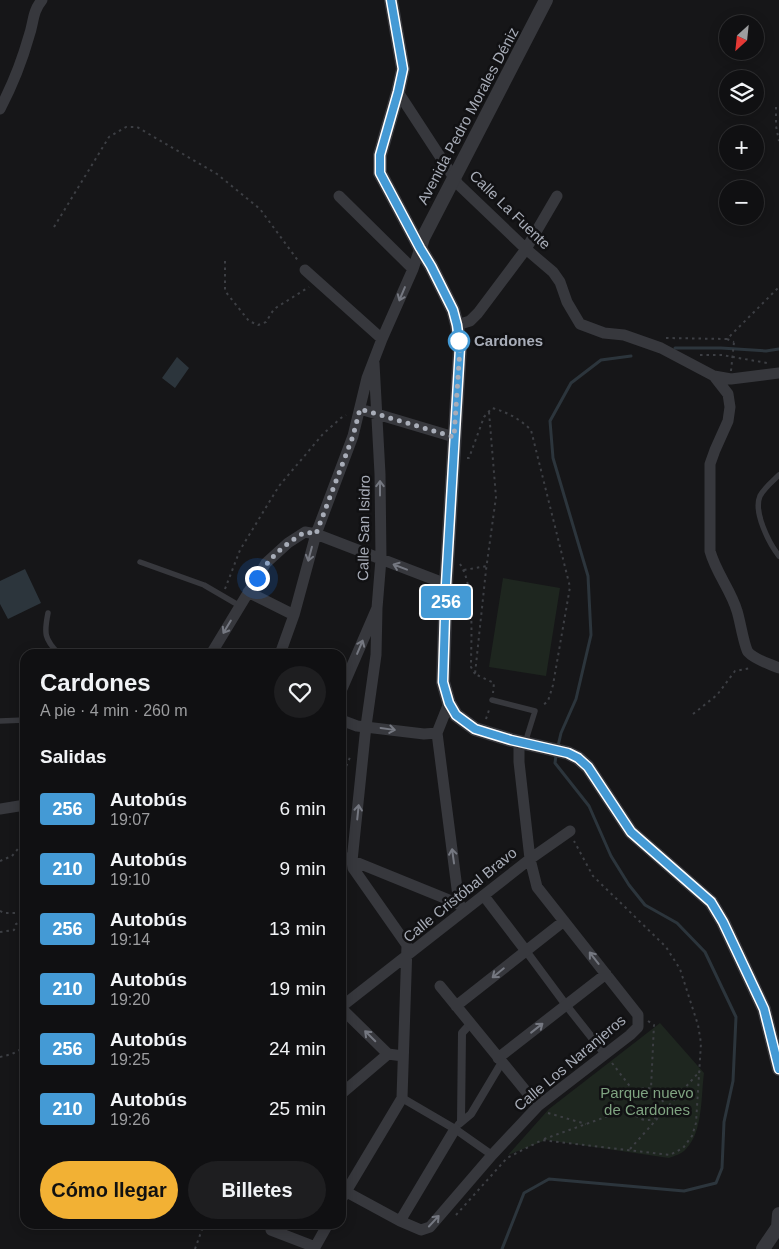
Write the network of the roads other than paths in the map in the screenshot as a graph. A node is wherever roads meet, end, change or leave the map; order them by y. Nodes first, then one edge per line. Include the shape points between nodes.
1 (42, 0) edge
2 (390, 0) edge
3 (546, 0) edge
4 (398, 92) junction
5 (0, 109) edge
6 (454, 176) junction
7 (339, 196) dead end
8 (558, 196) dead end
9 (432, 220) junction
10 (407, 224) junction
11 (420, 248) junction
12 (526, 249) junction
13 (413, 269) junction
14 (305, 270) road end
15 (457, 325) junction
16 (382, 339) junction
17 (374, 359) junction
18 (779, 373) edge
19 (714, 376) junction
20 (360, 409) junction
21 (378, 414) junction
22 (454, 437) junction
23 (779, 475) edge
24 (316, 534) junction
25 (779, 556) edge
26 (380, 559) junction
27 (140, 562) dead end
28 (446, 584) junction
29 (248, 592) junction
30 (240, 606) junction
31 (377, 608) junction
32 (48, 613) dead end
33 (294, 615) junction
34 (54, 649) edge
35 (214, 649) edge
36 (282, 649) edge
37 (779, 668) edge
38 (346, 680) edge
39 (492, 700) road end
40 (449, 703) junction
41 (20, 720) edge
42 (0, 722) edge
43 (346, 722) edge
44 (366, 726) junction
45 (437, 734) junction
46 (522, 743) junction
47 (20, 806) edge
48 (0, 809) edge
49 (570, 831) dead end
50 (346, 858) edge
51 (530, 859) junction
52 (352, 861) junction
53 (484, 896) junction
54 (461, 907) junction
55 (564, 921) junction
56 (526, 951) junction
57 (407, 957) junction
58 (606, 974) junction
59 (440, 986) dead end
60 (346, 1003) edge
61 (566, 1005) junction
62 (456, 1006) junction
63 (346, 1012) edge
64 (471, 1023) junction
65 (604, 1053) junction
66 (388, 1054) junction
67 (403, 1056) junction
68 (500, 1060) junction
69 (779, 1069) edge
70 (346, 1090) edge
71 (402, 1098) junction
72 (538, 1106) junction
73 (458, 1125) junction
74 (492, 1155) junction
75 (346, 1189) edge
76 (346, 1195) edge
77 (779, 1214) edge
78 (400, 1221) junction
79 (325, 1229) edge
80 (271, 1230) dead end
81 (315, 1248) edge
82 (763, 1249) edge

1 - 5 street via 35,8 12,87
2 - 4 street via 403,69
3 - 6 street, Avenida Pedro Morales Déniz
4 - 6 street, Calle La Fuente
4 - 10 street via 380,155 380,173
6 - 9 street, Avenida Pedro Morales Déniz
6 - 12 street, Calle La Fuente via 458,184
7 - 13 street
8 - 12 street
9 - 10 street
9 - 11 street, Avenida Pedro Morales Déniz
10 - 11 street
11 - 13 street
11 - 15 street via 453,310
12 - 15 street via 470,320
12 - 19 street, Calle La Fuente via 553,272 580,324 661,348
13 -> 16 street
14 - 16 street
15 - 22 street via 460,348
16 - 17 street
17 - 20 street
17 - 21 street, Calle San Isidro
18 - 19 street via 731,379
19 - 37 street via 728,394 730,407 728,421 710,464 710,552 737,609 747,651
20 - 21 street
20 - 24 street
21 - 22 street
26 -> 21 street, Calle San Isidro
22 - 28 street
23 - 25 lane via 760,497 759,512 765,533
24 - 26 street
24 - 29 street via 305,532 288,543 266,563
24 -> 33 street
28 -> 26 street
26 - 31 street, Calle San Isidro
27 - 30 lane via 204,585
28 - 40 street via 443,682
29 - 30 street
29 - 33 street
30 -> 35 street
38 -> 31 street, Calle San Isidro
31 - 44 street via 376,655
32 - 34 lane via 44,631
33 - 36 street
39 - 46 lane via 535,711
40 - 45 street
40 - 46 street via 456,715 475,729
41 - 42 lane
43 - 44 street
44 -> 45 street
52 -> 44 street
54 -> 45 street
46 - 51 street, Calle Cristóbal Bravo via 519,762
46 - 69 street via 578,758 588,767 631,832 711,902 764,1009
47 - 48 street
49 - 51 street
50 - 52 street
51 - 53 street, Calle Cristóbal Bravo
51 - 55 street, Calle Los Naranjeros via 537,886
52 - 54 street
52 - 57 street via 353,868 406,946
53 - 54 street, Calle Cristóbal Bravo
53 - 56 street
54 - 57 street, Calle Cristóbal Bravo
55 - 56 street
58 -> 55 street, Calle Los Naranjeros
56 - 61 street
56 -> 62 street
57 - 60 street, Calle Cristóbal Bravo
57 - 67 street
58 - 61 street
58 - 65 street, Calle Los Naranjeros via 638,1015 638,1027
59 - 62 street
61 - 65 street
68 -> 61 street
62 - 64 street
66 -> 63 street
64 - 68 street
64 - 73 street via 462,1033
65 - 72 street, Calle Los Naranjeros
66 - 67 street
66 - 70 street
67 - 71 street
68 - 72 street
68 - 73 street via 470,1114
71 - 73 street
71 - 75 street
72 - 74 street, Calle Los Naranjeros
73 - 74 street
73 - 78 street
78 -> 74 street, Calle Los Naranjeros via 421,1230 430,1227
76 - 78 street, Calle Los Naranjeros
77 - 82 street via 778,1228
79 - 81 street
80 - 81 street

